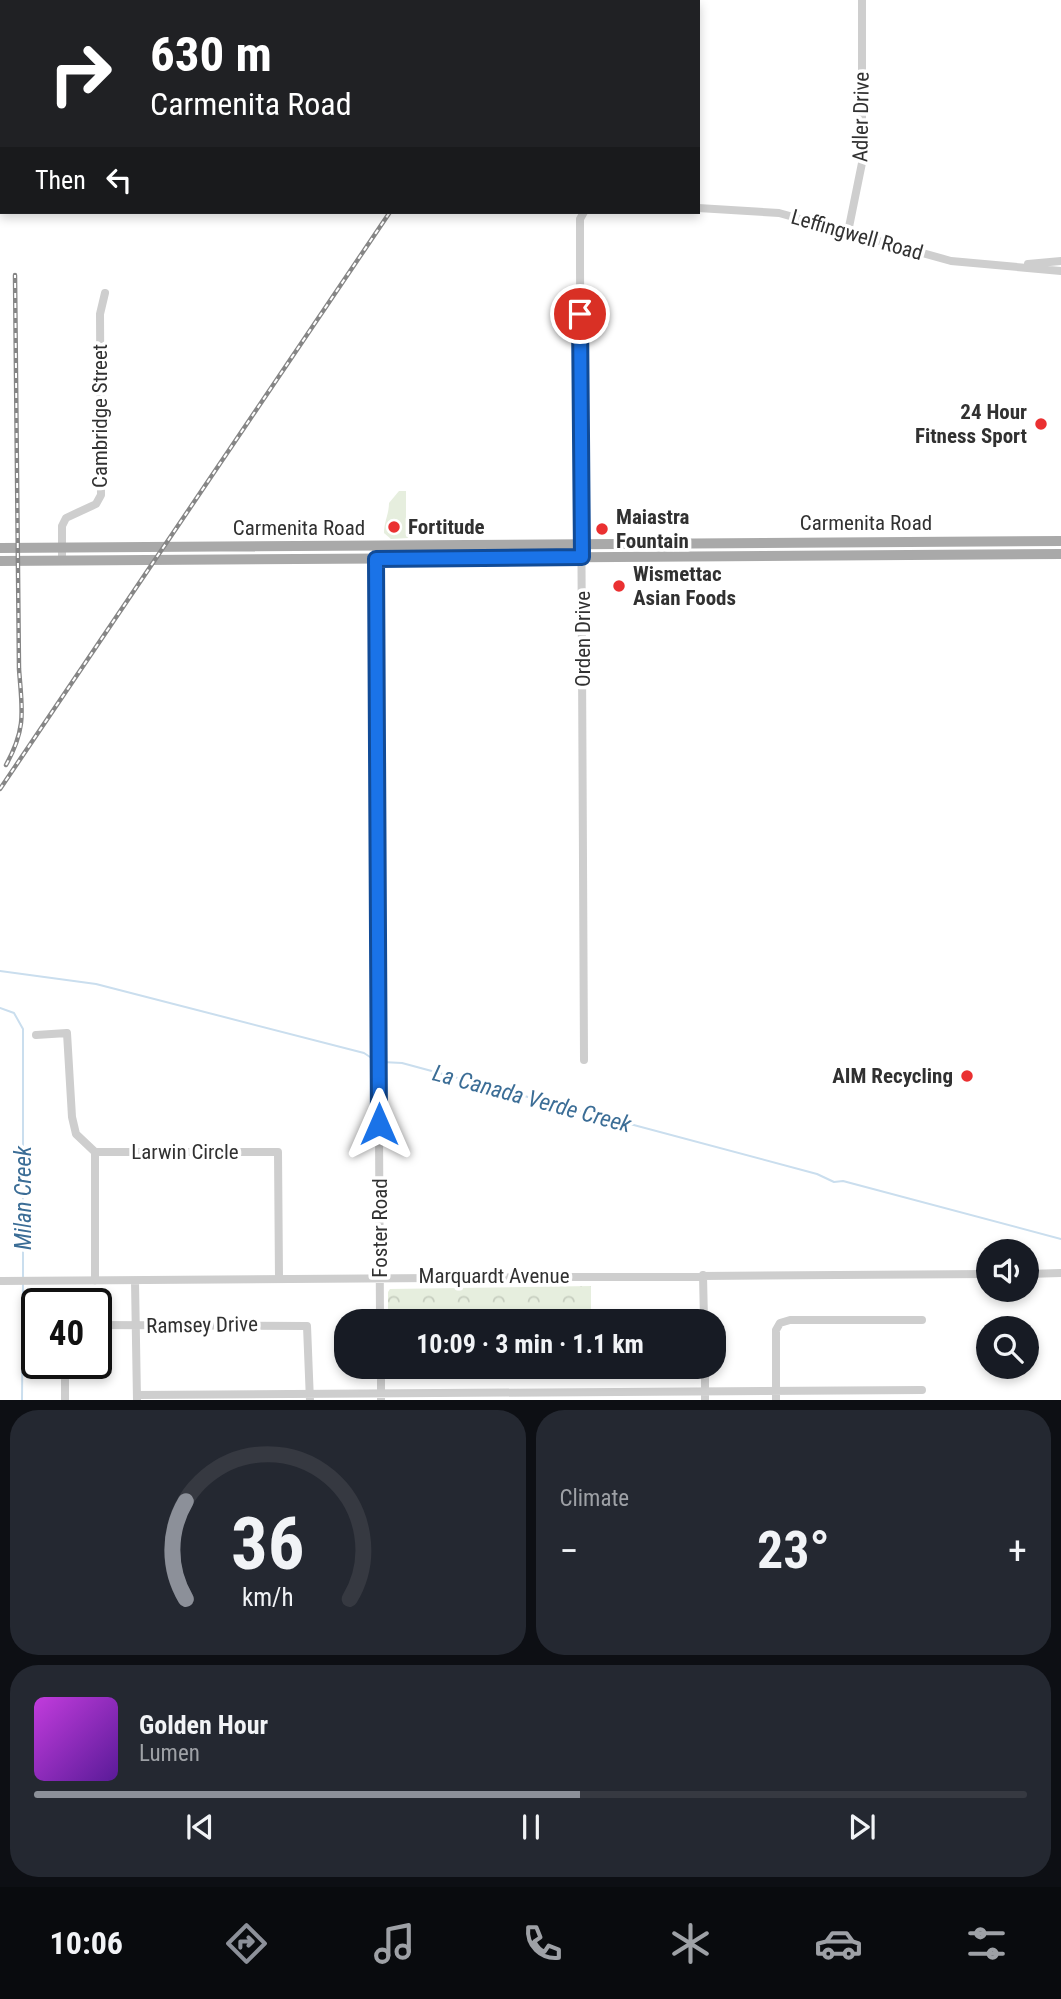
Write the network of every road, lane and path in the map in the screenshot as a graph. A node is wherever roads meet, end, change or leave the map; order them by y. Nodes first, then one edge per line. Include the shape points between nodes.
1 (862, 0) edge
2 (700, 208) edge
3 (582, 215) edge
4 (848, 232) junction
5 (1061, 261) edge
6 (1014, 266) junction
7 (1061, 271) edge
8 (104, 293) dead end
9 (1061, 541) edge
10 (747, 543) junction
11 (582, 544) junction
12 (62, 547) junction
13 (376, 547) junction
14 (0, 548) edge
15 (1061, 554) edge
16 (747, 556) junction
17 (582, 557) junction
18 (376, 559) junction
19 (0, 561) edge
20 (62, 561) junction
21 (36, 1035) dead end
22 (583, 1060) dead end
23 (95, 1152) junction
24 (1039, 1273) edge
25 (1061, 1273) edge
26 (976, 1274) edge
27 (703, 1275) junction
28 (380, 1277) junction
29 (279, 1278) junction
30 (0, 1281) edge
31 (95, 1281) junction
32 (135, 1281) junction
33 (380, 1309) edge
34 (704, 1309) edge
35 (922, 1320) dead end
36 (112, 1325) edge
37 (135, 1326) junction
38 (65, 1379) edge
39 (922, 1390) dead end
40 (381, 1396) edge
41 (705, 1396) edge
42 (776, 1396) edge
43 (309, 1397) edge
44 (137, 1398) edge
45 (65, 1400) edge

1 - 4 street, Adler Drive via 862,163
2 - 4 street, Leffingwell Road via 771,212
3 - 11 street, Orden Drive
4 - 6 street, Leffingwell Road via 951,261
5 - 6 street, Leffingwell Road
6 - 7 street, Leffingwell Road
8 - 12 street, Cambridge Street via 100,314 101,495 96,504 66,518
9 - 10 main road, Carmenita Road
10 - 11 main road, Carmenita Road
10 - 16 main road
11 - 13 main road, Carmenita Road
11 - 17 street, Orden Drive
12 - 13 main road, Carmenita Road
12 - 14 main road, Carmenita Road
12 - 20 street, Cambridge Street
13 - 18 street, Foster Road
15 - 16 main road, Carmenita Road
16 - 17 main road, Carmenita Road
17 - 18 main road, Carmenita Road
17 - 22 street, Orden Drive
18 - 20 main road, Carmenita Road
18 - 28 street, Foster Road
19 - 20 main road, Carmenita Road
21 - 23 street via 67,1033 76,1134
23 - 29 street, Larwin Circle via 278,1152
23 - 31 street
24 - 25 street
26 - 27 street, Marquardt Avenue
27 - 28 street, Marquardt Avenue
27 - 34 street
28 - 29 street, Marquardt Avenue
28 - 33 street, Foster Road
29 - 32 street, Marquardt Avenue
30 - 31 street, Marquardt Avenue
31 - 32 street, Marquardt Avenue
32 - 37 street
35 - 42 street via 780,1323 776,1331
36 - 37 street, Ramsey Drive
37 - 43 street, Ramsey Drive via 307,1326
37 - 44 street
38 - 45 street
39 - 42 street
40 - 41 street
40 - 43 street
41 - 42 street
43 - 44 street

